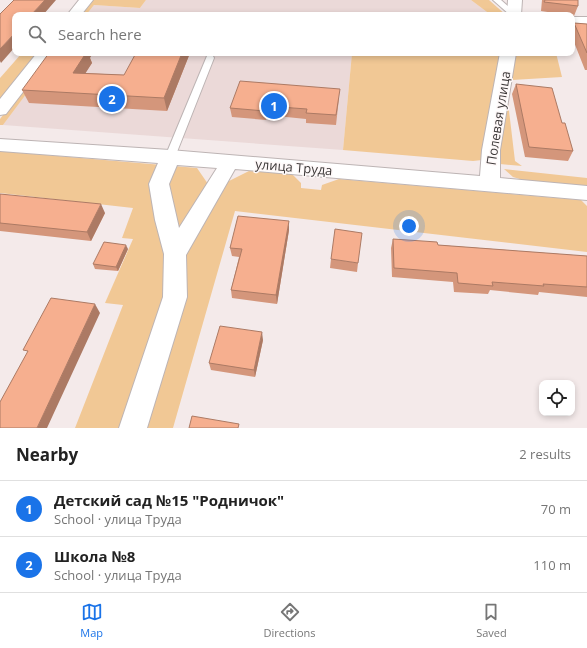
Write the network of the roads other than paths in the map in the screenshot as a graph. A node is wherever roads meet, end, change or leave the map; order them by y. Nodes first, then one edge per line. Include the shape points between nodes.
1 (86, 0) edge
2 (497, 0) edge
3 (515, 0) edge
4 (76, 12) edge
5 (511, 12) edge
6 (514, 12) edge
7 (575, 21) edge
8 (587, 21) edge
9 (43, 56) edge
10 (507, 56) edge
11 (210, 58) dead end
12 (0, 110) edge
13 (0, 145) edge
14 (170, 157) junction
15 (230, 162) junction
16 (490, 184) junction
17 (586, 194) edge
18 (175, 254) junction
19 (133, 428) edge

1 - 4 street
2 - 5 lane
3 - 6 street
7 - 8 street
9 - 12 street
10 - 16 street, Полевая улица via 491,150
11 - 14 lane
13 - 14 street, улица Труда
14 - 15 street, улица Труда
14 - 18 street via 159,184
15 - 16 street, улица Труда
15 - 18 street
16 - 17 street, улица Труда
18 - 19 street via 175,296

